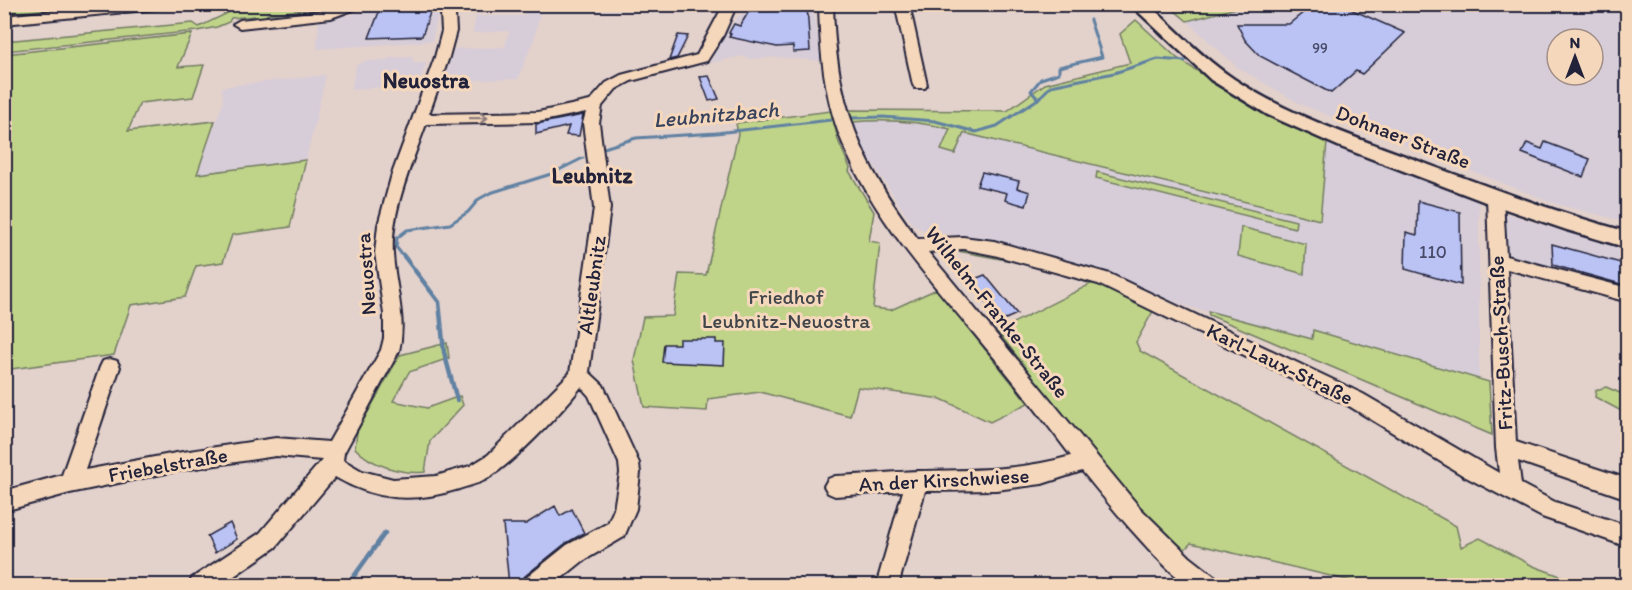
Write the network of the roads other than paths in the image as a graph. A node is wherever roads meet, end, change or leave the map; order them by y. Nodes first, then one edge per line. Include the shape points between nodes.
1 (166, 4) edge
2 (363, 4) edge
3 (452, 4) edge
4 (731, 4) edge
5 (815, 4) edge
6 (826, 4) edge
7 (902, 4) edge
8 (1138, 4) edge
9 (4, 20) edge
10 (240, 24) dead end
11 (825, 24) junction
12 (1180, 42) junction
13 (920, 85) dead end
14 (595, 105) junction
15 (421, 119) junction
16 (1495, 198) junction
17 (1628, 230) edge
18 (1628, 240) edge
19 (915, 246) junction
20 (1498, 260) junction
21 (1628, 295) edge
22 (110, 367) dead end
23 (579, 376) junction
24 (1506, 448) junction
25 (333, 458) junction
26 (1087, 460) junction
27 (917, 481) junction
28 (70, 483) junction
29 (835, 486) dead end
30 (1511, 488) junction
31 (1628, 489) edge
32 (4, 501) edge
33 (1628, 537) edge
34 (1199, 583) edge
35 (200, 585) edge
36 (534, 585) edge
37 (887, 585) edge

1 - 9 street
2 - 10 street via 331,14
3 - 15 street, Neuostra via 448,37
4 - 14 street via 702,58 626,78 610,86
5 - 11 street, Wilhelm-Franke-Straße
6 - 11 street, Wilhelm-Franke-Straße
7 - 13 street
8 - 12 main road, Dohnaer Straße
11 - 19 street, Wilhelm-Franke-Straße via 837,98 849,138 882,203
12 - 16 main road, Dohnaer Straße via 1203,65 1253,99 1325,133
12 - 17 main road, Dohnaer Straße via 1256,91 1312,116 1554,211
15 -> 14 street via 538,117
14 - 23 street, Altleubnitz via 592,132 602,208
15 - 25 street, Neuostra via 397,182 386,225 384,254 393,314 390,351
16 - 18 main road, Dohnaer Straße via 1580,228
16 - 20 street, Fritz-Busch-Straße
19 - 26 street, Wilhelm-Franke-Straße
19 - 30 street, Karl-Laux-Straße via 963,243 994,248 1104,279 1326,385
20 - 21 street
20 - 24 street, Fritz-Busch-Straße
22 - 28 street
23 - 25 street via 495,462 476,474 436,486 393,489 357,479
23 - 36 street via 596,391 629,463 625,509 616,530
24 - 30 street, Fritz-Busch-Straße
24 - 31 street
25 - 28 street, Friebelstraße via 276,447 136,468
25 - 35 street, Neuostra via 268,540
26 - 27 street, An der Kirschwiese via 1042,474 996,480
26 - 34 street, Wilhelm-Franke-Straße
27 - 29 street, An der Kirschwiese
27 - 37 street
28 - 32 street, Friebelstraße
30 - 33 street, Karl-Laux-Straße via 1550,510

